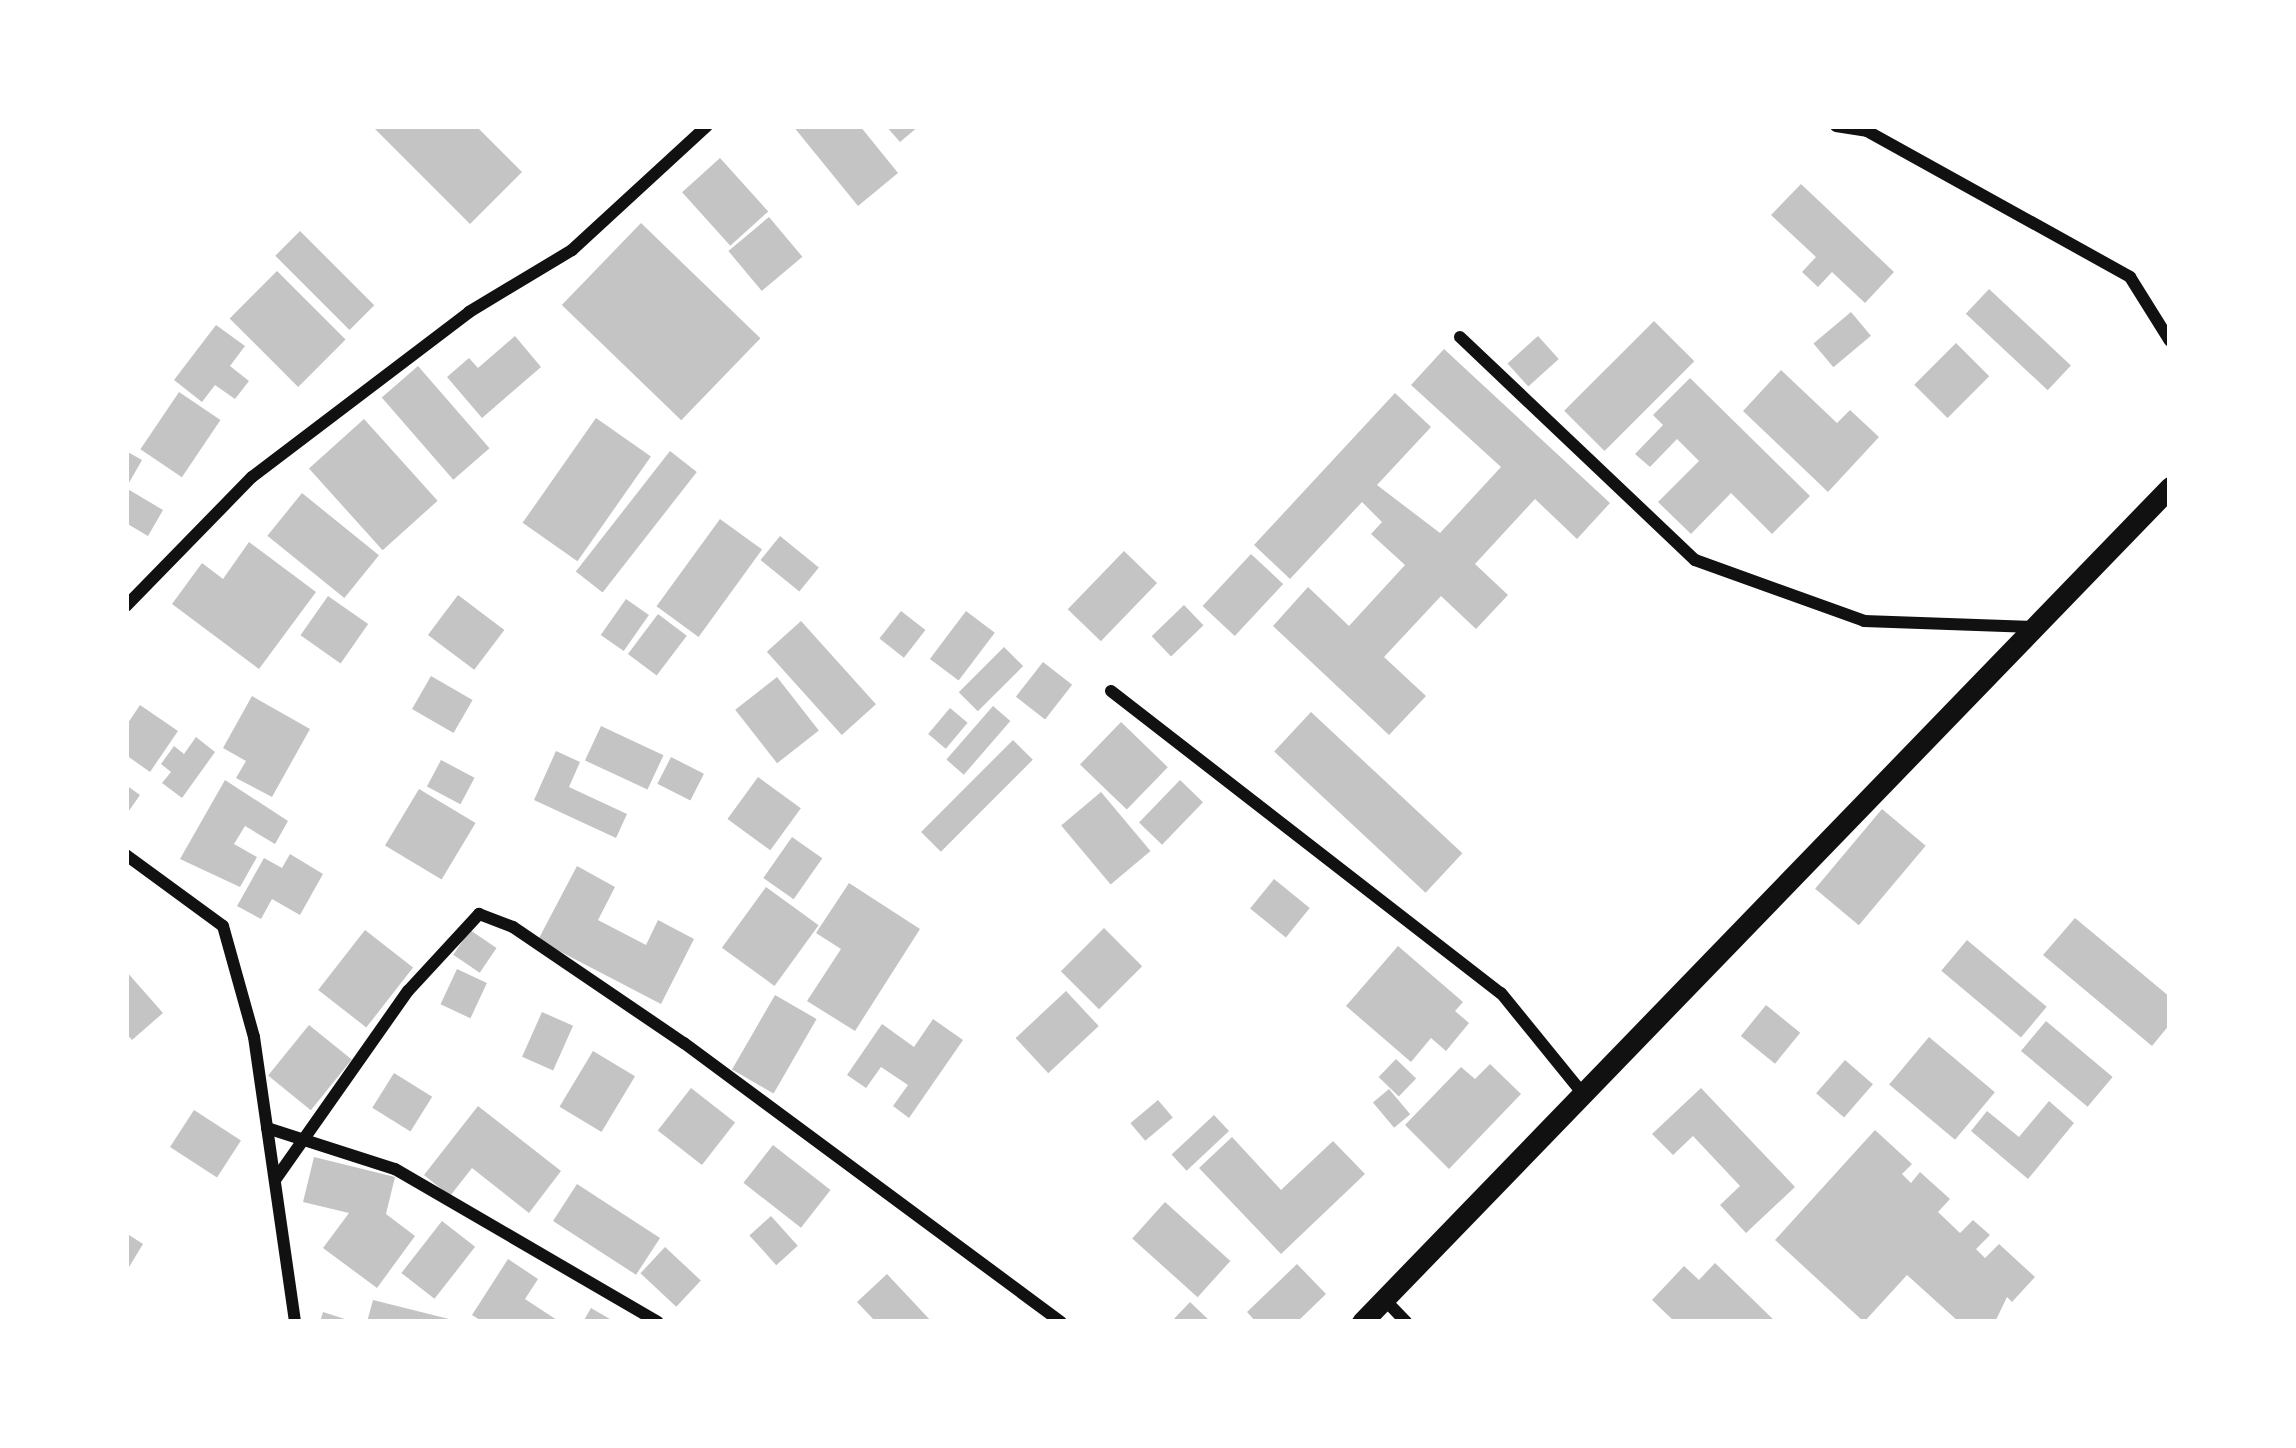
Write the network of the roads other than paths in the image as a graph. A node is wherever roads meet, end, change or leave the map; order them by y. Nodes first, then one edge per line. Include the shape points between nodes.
1 (707, 126) edge
2 (1836, 126) edge
3 (1460, 337) dead end
4 (2170, 341) edge
5 (2170, 487) edge
6 (126, 606) edge
7 (2035, 627) junction
8 (1111, 691) dead end
9 (126, 855) edge
10 (1583, 1094) junction
11 (267, 1128) junction
12 (307, 1135) junction
13 (275, 1180) junction
14 (1384, 1299) junction
15 (296, 1322) edge
16 (658, 1322) edge
17 (1060, 1322) edge
18 (1362, 1322) edge
19 (1406, 1322) edge

1 - 6 street via 572,250 469,312 252,477
2 - 4 street via 1867,131 2130,277
3 - 7 street via 1695,560 1864,621
5 - 7 street
7 - 10 street
8 - 10 street via 1501,993
9 - 11 street via 223,926 254,1037
10 - 14 street
11 - 12 street
11 - 13 street
12 - 13 street
12 - 16 street via 395,1169
12 - 17 street via 408,991 479,914 514,928 684,1042
13 - 15 street
14 - 18 street
14 - 19 street

